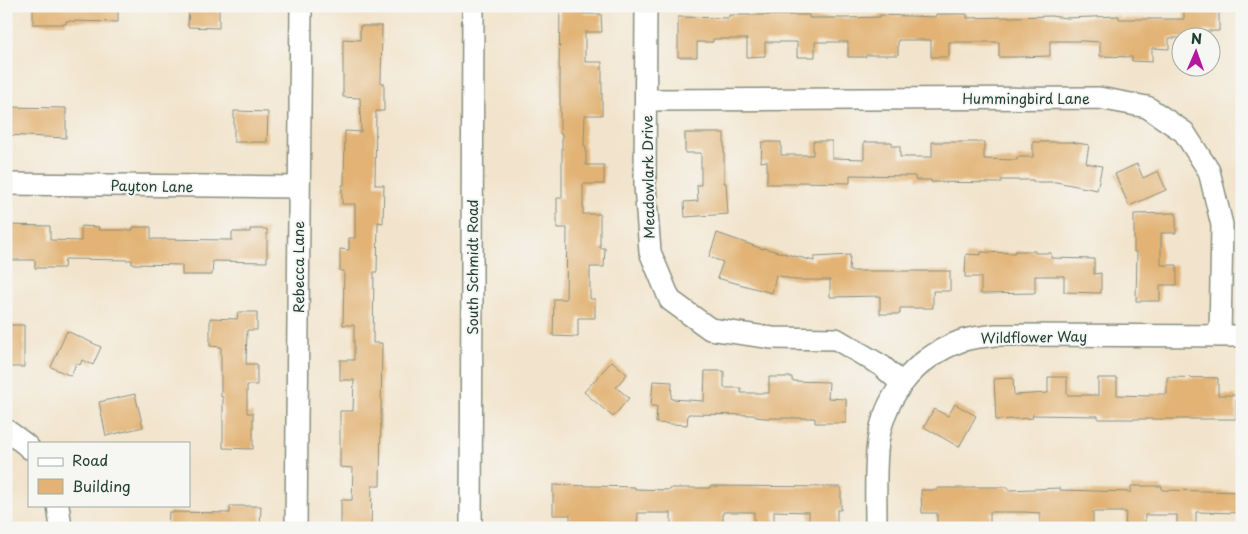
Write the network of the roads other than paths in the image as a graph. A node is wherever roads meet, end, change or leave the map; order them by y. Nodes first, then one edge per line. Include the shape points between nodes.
1 (301, 6) edge
2 (473, 6) edge
3 (646, 6) edge
4 (646, 100) junction
5 (6, 184) edge
6 (299, 187) junction
7 (1220, 336) junction
8 (1242, 336) edge
9 (901, 383) junction
10 (6, 430) edge
11 (28, 447) edge
12 (58, 506) edge
13 (61, 528) edge
14 (296, 528) edge
15 (471, 528) edge
16 (876, 528) edge

1 - 6 street, Rebecca Lane
2 - 15 street, South Schmidt Road
3 - 4 street, Meadowlark Drive
4 - 7 street, Hummingbird Lane via 1100,98 1148,107 1184,132 1209,171 1222,226
4 - 9 street, Meadowlark Drive via 645,186 650,252 670,300 710,329 772,338 836,338 882,366
5 - 6 street, Payton Lane
6 - 14 street, Rebecca Lane
7 - 8 street, Wildflower Way
7 - 9 street, Wildflower Way via 980,337 942,351 919,365
9 - 16 street, Wildflower Way via 880,427
10 - 11 street
12 - 13 street

